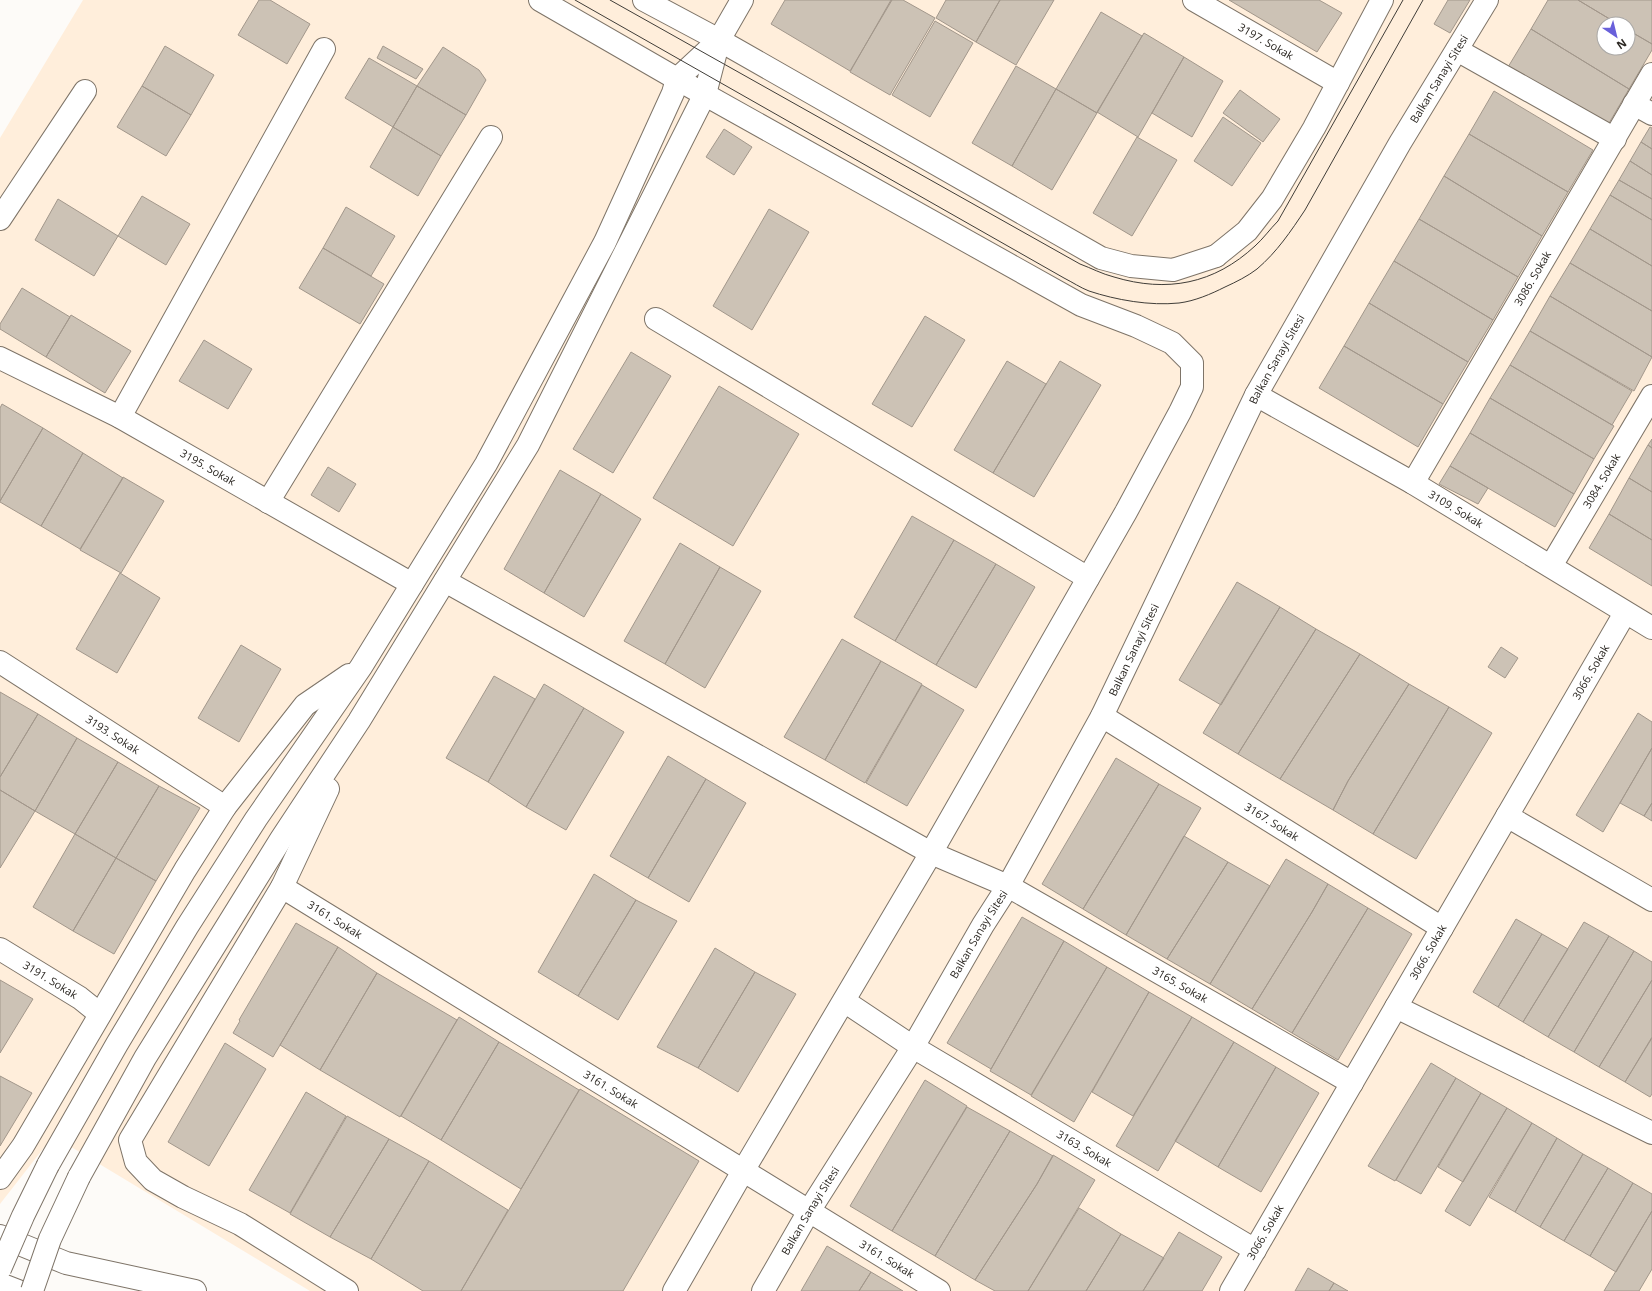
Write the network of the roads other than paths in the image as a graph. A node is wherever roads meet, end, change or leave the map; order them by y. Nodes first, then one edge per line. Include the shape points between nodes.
1 (540, 0) edge
2 (644, 0) edge
3 (742, 0) edge
4 (1194, 0) edge
5 (1382, 0) edge
6 (1487, 0) edge
7 (719, 40) junction
8 (324, 49) dead end
9 (1457, 50) junction
10 (1652, 74) edge
11 (677, 79) junction
12 (1338, 83) junction
13 (85, 91) dead end
14 (705, 94) junction
15 (1643, 109) edge
16 (491, 136) dead end
17 (1615, 139) junction
18 (0, 219) edge
19 (656, 319) dead end
20 (0, 358) edge
21 (1256, 395) junction
22 (1652, 396) edge
23 (120, 417) junction
24 (1413, 483) junction
25 (268, 502) junction
26 (1550, 566) junction
27 (1088, 578) junction
28 (445, 581) junction
29 (412, 584) junction
30 (1625, 613) junction
31 (1652, 628) edge
32 (0, 662) edge
33 (361, 667) junction
34 (1102, 716) junction
35 (360, 721) junction
36 (225, 807) junction
37 (1507, 816) junction
38 (931, 853) junction
39 (1008, 886) junction
40 (282, 887) junction
41 (1652, 900) edge
42 (1442, 928) junction
43 (0, 949) edge
44 (844, 1001) junction
45 (1396, 1007) junction
46 (100, 1014) junction
47 (913, 1047) junction
48 (1352, 1083) junction
49 (1652, 1133) edge
50 (743, 1170) junction
51 (0, 1178) edge
52 (810, 1211) junction
53 (0, 1236) edge
54 (1255, 1250) junction
55 (0, 1269) edge
56 (0, 1284) edge
57 (18, 1291) edge
58 (32, 1291) edge
59 (195, 1291) edge
60 (347, 1291) edge
61 (674, 1291) edge
62 (763, 1291) edge
63 (939, 1291) edge
64 (1231, 1291) edge

1 - 11 main road
2 - 7 main road
3 - 7 main road
4 - 12 main road, 3197. Sokak
5 - 12 main road
6 - 9 main road, Balkan Sanayi Sitesi
7 - 11 main road
7 - 12 main road via 1101,258 1131,266 1173,270 1216,256 1247,231 1272,199 1297,160
7 - 14 main road
8 - 23 main road
9 - 17 main road
9 - 21 main road, Balkan Sanayi Sitesi via 1400,143
10 - 15 main road, 3086. Sokak
11 - 14 main road
11 - 29 main road via 605,242 486,464
13 - 18 main road
14 - 27 main road via 1081,306 1136,326 1172,343 1192,363 1192,387 1180,412
14 - 28 main road via 528,445
15 - 17 main road, 3086. Sokak
16 - 25 main road
17 - 24 main road, 3086. Sokak
19 - 27 main road
20 - 23 main road, 3195. Sokak
21 - 24 main road, 3109. Sokak
21 - 34 main road, Balkan Sanayi Sitesi
22 - 26 main road, 3084. Sokak
23 - 25 main road, 3195. Sokak
24 - 26 main road, 3109. Sokak
25 - 29 main road, 3195. Sokak
26 - 30 main road, 3109. Sokak
27 - 38 main road
28 - 35 main road
28 - 38 main road, 3165. Sokak
29 - 33 main road
30 - 31 main road, 3109. Sokak
30 - 37 main road, 3066. Sokak
32 - 36 main road, 3193. Sokak
33 - 36 main road via 305,705
33 - 55 main road, bridge via 256,819 187,927 48,1165
34 - 39 main road, Balkan Sanayi Sitesi
34 - 42 main road, 3167. Sokak
35 - 40 main road
35 - 58 main road, bridge via 281,839 153,1045 79,1177 50,1239
36 - 46 main road
37 - 41 main road
37 - 42 main road, 3066. Sokak
38 - 39 main road, 3165. Sokak
38 - 44 main road
39 - 47 main road, Balkan Sanayi Sitesi
39 - 48 main road, 3165. Sokak
40 - 50 main road, 3161. Sokak
40 - 60 main road via 130,1140 136,1162 153,1180 240,1224
42 - 45 main road, 3066. Sokak
43 - 46 main road, 3191. Sokak via 80,998
44 - 47 main road, 3163. Sokak
44 - 50 main road
45 - 48 main road, 3066. Sokak
45 - 49 main road
46 - 51 main road via 23,1146
47 - 52 main road, Balkan Sanayi Sitesi
47 - 54 main road, 3163. Sokak
48 - 54 main road, 3066. Sokak
50 - 52 main road, 3161. Sokak
50 - 61 main road
52 - 62 main road, Balkan Sanayi Sitesi
52 - 63 main road, 3161. Sokak
53 - 59 main road via 66,1263
54 - 64 main road, 3066. Sokak
56 - 57 main road

